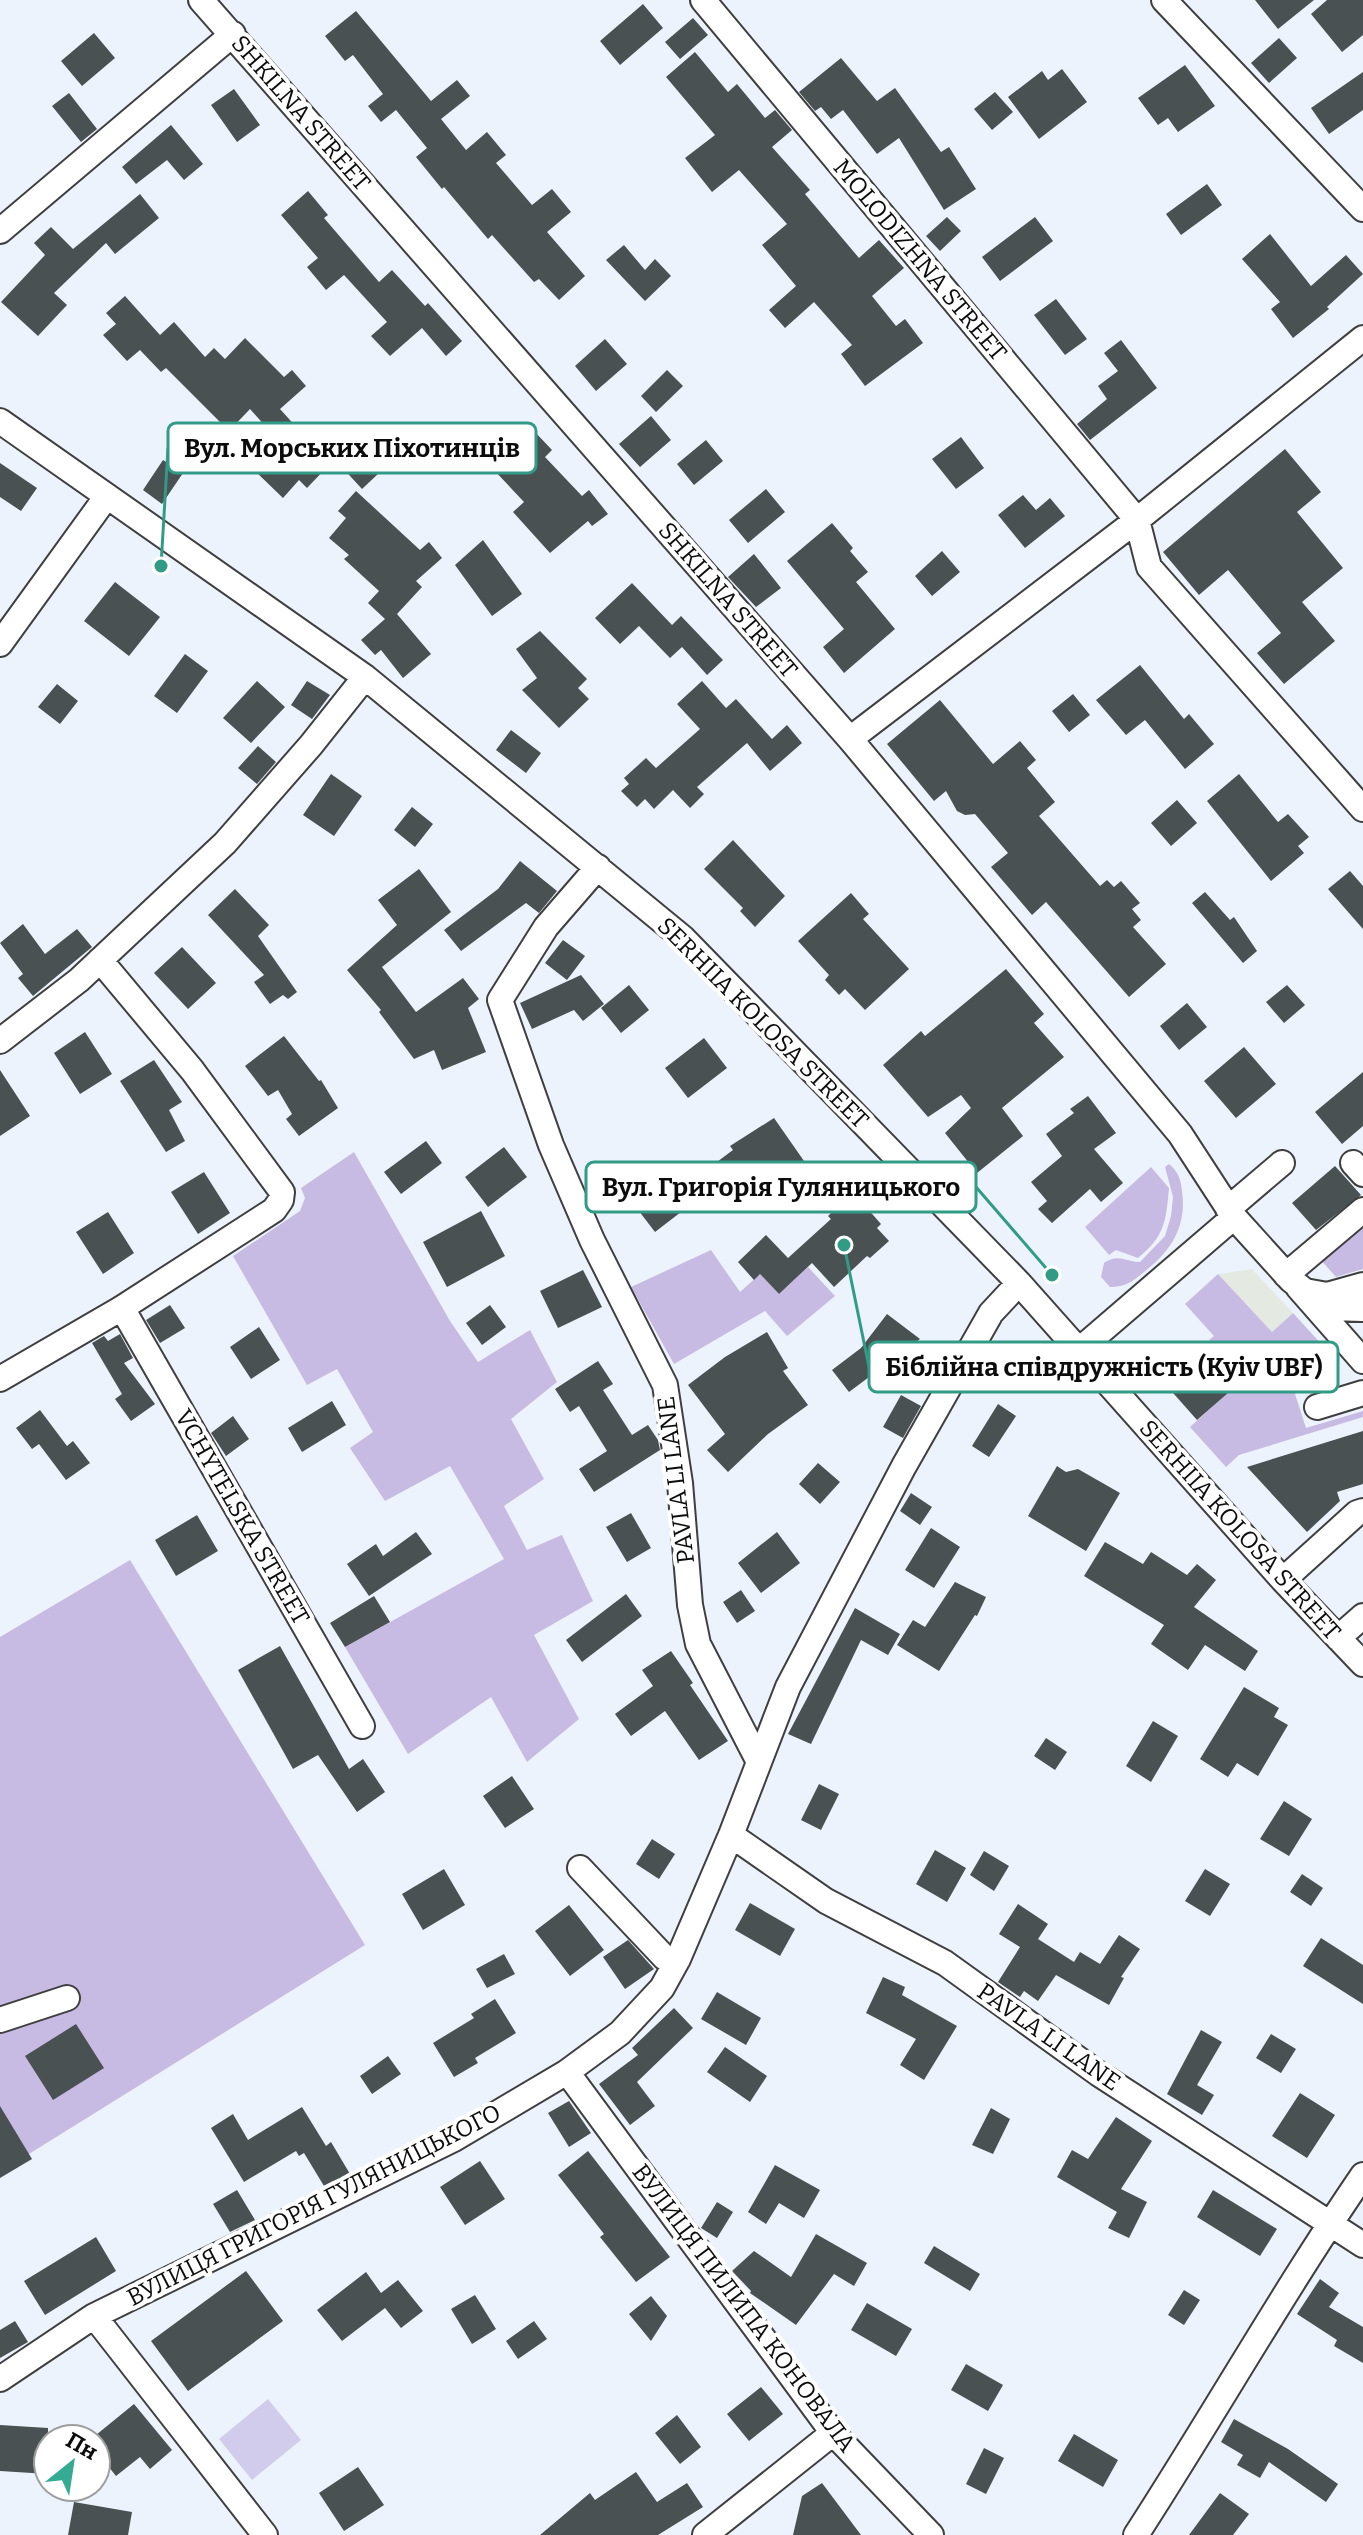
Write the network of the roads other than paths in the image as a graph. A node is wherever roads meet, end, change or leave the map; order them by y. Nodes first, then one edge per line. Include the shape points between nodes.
1 (201, 0) edge
2 (703, 0) edge
3 (1164, 0) edge
4 (233, 34) junction
5 (1363, 209) edge
6 (0, 231) edge
7 (1363, 338) edge
8 (0, 421) edge
9 (107, 496) junction
10 (1137, 520) junction
11 (0, 644) edge
12 (365, 677) junction
13 (850, 739) junction
14 (1363, 809) edge
15 (598, 867) junction
16 (100, 960) junction
17 (0, 1041) edge
18 (1282, 1163) dead end
19 (1363, 1210) edge
20 (1231, 1213) junction
21 (1288, 1277) junction
22 (1019, 1283) junction
23 (1363, 1285) edge
24 (122, 1308) junction
25 (1363, 1309) edge
26 (1078, 1351) junction
27 (1363, 1361) edge
28 (0, 1379) edge
29 (1363, 1393) edge
30 (1317, 1407) dead end
31 (1363, 1511) edge
32 (1283, 1580) junction
33 (1363, 1616) edge
34 (1338, 1638) junction
35 (1363, 1664) edge
36 (362, 1726) dead end
37 (758, 1760) junction
38 (731, 1835) junction
39 (580, 1868) dead end
40 (678, 1959) junction
41 (67, 1998) dead end
42 (0, 2020) edge
43 (567, 2072) junction
44 (1363, 2175) edge
45 (1329, 2224) junction
46 (1363, 2245) edge
47 (94, 2316) junction
48 (0, 2379) edge
49 (833, 2433) junction
50 (265, 2535) edge
51 (705, 2535) edge
52 (931, 2535) edge
53 (1136, 2535) edge

1 - 4 street, SHKILNA STREET
2 - 10 street, MOLODIZHNA STREET
3 - 5 street
4 - 6 street
4 - 13 street, SHKILNA STREET
7 - 10 street
8 - 9 street, SERHIIA KOLOSA STREET
9 - 11 street
9 - 12 street, SERHIIA KOLOSA STREET
10 - 13 street
10 - 14 street via 1149,567
12 - 15 street, SERHIIA KOLOSA STREET
12 - 16 street via 225,843
13 - 20 street, SHKILNA STREET via 1180,1134
15 - 22 street, SERHIIA KOLOSA STREET via 683,938
15 - 37 street, PAVLA LI LANE via 546,927 500,1000 556,1159 665,1385 698,1644
16 - 17 street
16 - 24 street via 192,1070 282,1192 274,1210
18 - 20 street
19 - 21 street
20 - 21 street, SHKILNA STREET
20 - 26 street
21 - 23 street via 1305,1291 1321,1295
21 - 25 street via 1329,1308
21 - 27 street
22 - 26 street, SERHIIA KOLOSA STREET
22 - 37 street, ВУЛИЦЯ ГРИГОРІЯ ГУЛЯНИЦЬКОГО via 991,1313 904,1466 788,1687
24 - 28 street
24 - 36 street, VCHYTELSKA STREET
26 - 32 street, SERHIIA KOLOSA STREET
29 - 30 street
31 - 32 street
32 - 34 street, SERHIIA KOLOSA STREET
33 - 34 street
34 - 35 street, SERHIIA KOLOSA STREET
37 - 38 street, ВУЛИЦЯ ГРИГОРІЯ ГУЛЯНИЦЬКОГО
38 - 40 street, ВУЛИЦЯ ГРИГОРІЯ ГУЛЯНИЦЬКОГО
38 - 45 street, PAVLA LI LANE via 826,1901 945,1963 1099,2074
39 - 40 street via 665,1958
40 - 43 street, ВУЛИЦЯ ГРИГОРІЯ ГУЛЯНИЦЬКОГО via 662,1988 620,2033
41 - 42 street
43 - 47 street, ВУЛИЦЯ ГРИГОРІЯ ГУЛЯНИЦЬКОГО via 454,2139
43 - 49 street, ВУЛИЦЯ ПИЛИПА КОНОВАЛА
44 - 45 street
45 - 46 street, PAVLA LI LANE
45 - 53 street
47 - 48 street, ВУЛИЦЯ ГРИГОРІЯ ГУЛЯНИЦЬКОГО
47 - 50 street, ВУЛИЦЯ ГРИГОРІЯ ГУЛЯНИЦЬКОГО
49 - 51 street
49 - 52 street, ВУЛИЦЯ ПИЛИПА КОНОВАЛА

